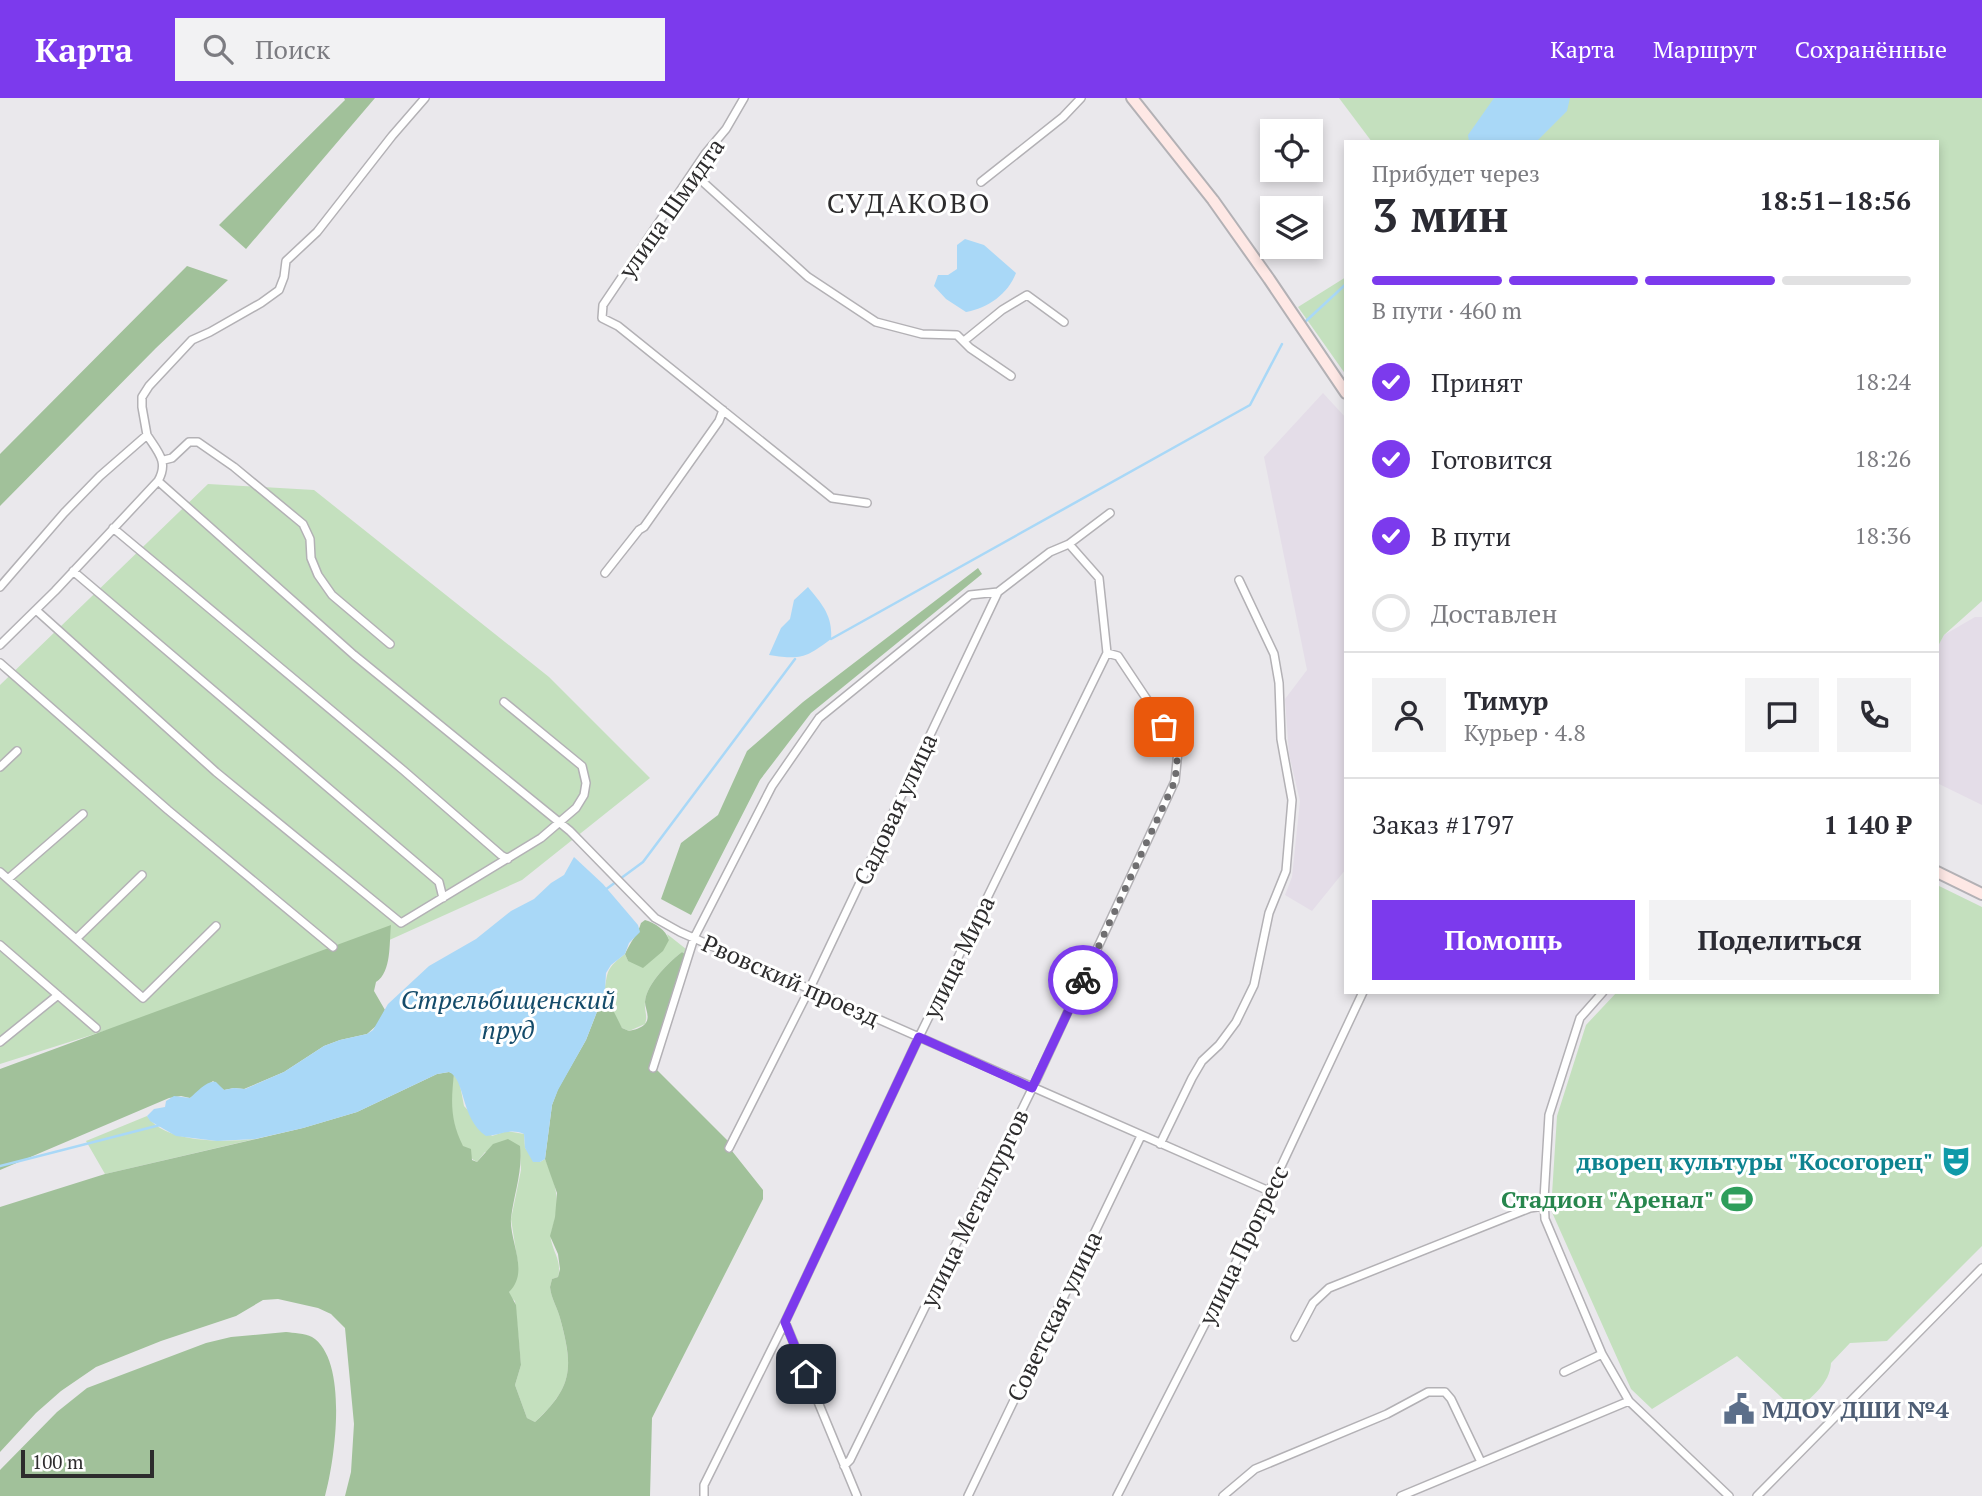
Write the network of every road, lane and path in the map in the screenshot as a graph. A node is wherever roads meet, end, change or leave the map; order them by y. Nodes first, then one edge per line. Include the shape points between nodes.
1 (425, 98) edge
2 (744, 98) edge
3 (1081, 98) edge
4 (1132, 98) edge
5 (693, 173) junction
6 (981, 182) dead end
7 (1064, 322) dead end
8 (964, 341) junction
9 (1011, 376) dead end
10 (1344, 390) edge
11 (723, 410) junction
12 (147, 435) junction
13 (163, 460) junction
14 (158, 481) junction
15 (867, 503) dead end
16 (1110, 513) dead end
17 (113, 528) junction
18 (1069, 544) junction
19 (74, 571) junction
20 (605, 573) dead end
21 (1239, 580) dead end
22 (0, 587) edge
23 (998, 592) junction
24 (36, 610) junction
25 (390, 644) dead end
26 (0, 645) edge
27 (1107, 653) junction
28 (0, 663) edge
29 (504, 702) dead end
30 (17, 751) dead end
31 (0, 767) edge
32 (83, 814) dead end
33 (560, 822) junction
34 (508, 859) junction
35 (0, 872) edge
36 (1939, 873) edge
37 (142, 875) dead end
38 (8, 879) junction
39 (1982, 894) edge
40 (443, 898) junction
41 (216, 926) dead end
42 (694, 938) junction
43 (76, 939) junction
44 (0, 945) edge
45 (333, 947) dead end
46 (810, 988) junction
47 (1362, 994) edge
48 (1601, 994) edge
49 (58, 995) junction
50 (96, 1028) dead end
51 (919, 1037) junction
52 (0, 1042) edge
53 (653, 1068) dead end
54 (1032, 1088) junction
55 (1141, 1136) junction
56 (1160, 1144) junction
57 (729, 1148) dead end
58 (1269, 1191) junction
59 (1544, 1206) junction
60 (1982, 1268) edge
61 (785, 1322) junction
62 (1295, 1337) dead end
63 (1602, 1354) junction
64 (1564, 1372) dead end
65 (1629, 1401) junction
66 (1481, 1462) junction
67 (844, 1466) junction
68 (704, 1496) edge
69 (857, 1496) edge
70 (968, 1496) edge
71 (1117, 1496) edge
72 (1223, 1496) edge
73 (1401, 1496) edge
74 (1729, 1496) edge
75 (1757, 1496) edge

1 - 12 street via 317,232 286,261 279,290 192,340 149,386 142,397
2 - 5 street, улица Шмидта
3 - 6 street
4 - 10 street via 1213,200
5 - 8 street via 808,277 876,322 922,334 957,334
5 - 11 street, улица Шмидта via 603,305 602,318
7 - 8 street via 1027,296
8 - 9 street
11 - 15 street via 832,498
11 - 20 street via 659,506
12 - 13 street
12 - 22 street via 64,513
13 - 14 street
13 - 25 street via 189,442 198,442 282,506 303,524 318,575 332,595
14 - 17 street
14 - 33 street, Рвовский проезд via 354,654
16 - 18 street, Садовая улица
17 - 19 street
17 - 34 street
18 - 23 street, Садовая улица via 1050,552
18 - 27 street via 1099,578
19 - 24 street
19 - 40 street via 439,883
21 - 56 street via 1270,644 1278,674 1292,800 1286,871 1269,913 1254,985 1236,1022 1202,1061
23 - 42 street via 970,595 819,718 772,786
23 - 46 street, Садовая улица
24 - 26 street
24 - 40 street via 216,772 401,923
27 - 51 street, улица Мира
27 - 54 street, улица Металлургов via 1118,656 1178,751 1175,781
28 - 45 street
29 - 33 street via 582,766 584,795
30 - 31 street
32 - 38 street
33 - 34 street
33 - 42 street, Рвовский проезд via 655,918
34 - 40 street
35 - 38 street
36 - 39 street
37 - 43 street
38 - 43 street
41 - 43 street via 143,998
42 - 46 street, Рвовский проезд
42 - 53 street
44 - 49 street
46 - 51 street, Рвовский проезд
46 - 57 street, Садовая улица
47 - 58 street, улица Прогресс
48 - 59 street via 1580,1018 1549,1115
49 - 50 street
49 - 52 street
51 - 54 street, Рвовский проезд
51 - 61 street, улица Мира
54 - 55 street, Рвовский проезд
54 - 67 street, улица Металлургов
55 - 56 street, Рвовский проезд
55 - 70 street, Советская улица
56 - 58 street, Рвовский проезд
58 - 71 street, улица Прогресс
59 - 62 street via 1329,1288 1313,1303
59 - 63 street via 1545,1219
60 - 75 street
61 - 67 street
61 - 68 street, улица Мира via 704,1485
63 - 64 street
63 - 65 street
65 - 66 street
65 - 74 street
66 - 72 street via 1451,1399 1445,1392 1428,1392 1255,1469
66 - 73 street
67 - 69 street

